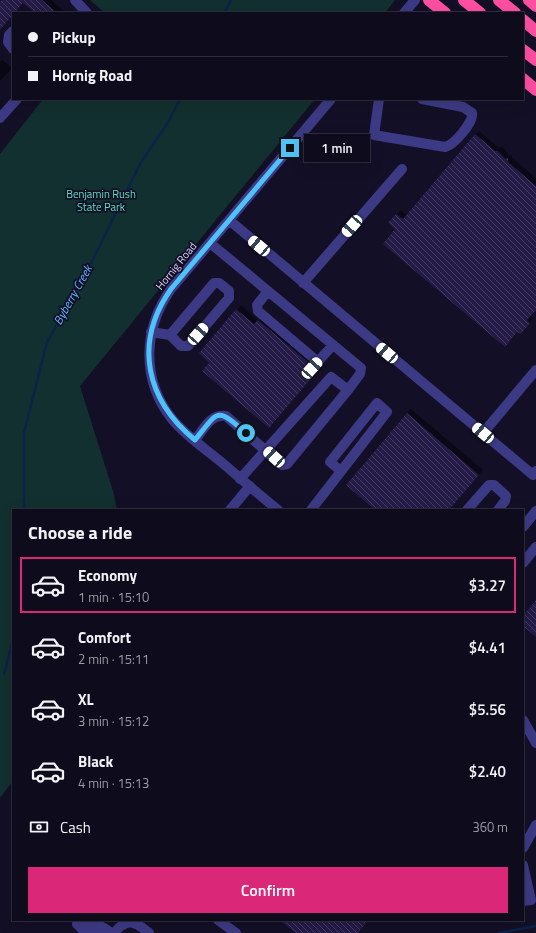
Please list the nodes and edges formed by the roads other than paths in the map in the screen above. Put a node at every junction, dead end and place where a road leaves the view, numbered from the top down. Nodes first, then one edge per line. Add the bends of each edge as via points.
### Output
1 (75, 0) edge
2 (415, 0) edge
3 (429, 0) edge
4 (464, 0) edge
5 (499, 0) edge
6 (529, 0) edge
7 (536, 6) edge
8 (86, 12) edge
9 (405, 12) edge
10 (444, 12) edge
11 (479, 12) edge
12 (514, 12) edge
13 (524, 21) edge
14 (536, 31) edge
15 (12, 32) edge
16 (12, 48) edge
17 (524, 51) edge
18 (536, 60) edge
19 (524, 80) edge
20 (536, 90) edge
21 (16, 100) edge
22 (330, 100) edge
23 (379, 100) edge
24 (427, 100) edge
25 (0, 118) edge
26 (402, 169) dead end
27 (229, 220) junction
28 (210, 243) junction
29 (303, 283) junction
30 (268, 291) junction
31 (151, 332) junction
32 (170, 335) junction
33 (333, 345) junction
34 (536, 370) edge
35 (348, 390) junction
36 (483, 433) junction
37 (195, 440) junction
38 (266, 450) junction
39 (341, 471) junction
40 (536, 472) edge
41 (240, 479) junction
42 (250, 486) junction
43 (231, 509) edge
44 (277, 509) edge
45 (312, 509) edge
46 (468, 509) edge
47 (499, 509) edge
48 (536, 511) edge
49 (524, 525) edge
50 (536, 547) edge
51 (524, 562) edge
52 (524, 722) edge
53 (535, 738) edge
54 (536, 825) edge
55 (524, 846) edge
56 (524, 869) edge
57 (536, 875) edge
58 (526, 877) junction
59 (530, 900) edge
60 (219, 921) edge
61 (77, 924) edge
62 (99, 933) edge
63 (111, 933) edge
64 (114, 933) edge
65 (149, 933) edge
66 (236, 933) edge

1 - 8 street
2 - 9 street
3 - 10 highway
4 - 11 highway
5 - 12 highway
6 - 7 highway
13 - 14 highway
15 - 16 street via 8,42
17 - 18 highway
19 - 20 highway
21 - 25 street
22 - 27 street, Hornig Road
23 - 24 street via 374,134 445,148 451,146 470,124 472,112 463,107
26 - 29 street
27 - 28 street, Hornig Road
27 - 29 street
28 - 30 street
28 - 31 street, Hornig Road via 166,296 156,314
29 - 36 street
30 - 33 street
30 - 33 street via 257,306 258,311 315,365
31 - 32 street
31 - 37 street, Hornig Road via 149,359 156,391 173,419
32 - 32 street via 214,283 219,283 228,291 229,298 188,346 181,346
33 - 35 street via 361,368 360,374
34 - 36 street
35 - 38 street via 331,377
35 - 38 street via 287,464 282,464
36 - 40 street via 533,475
37 - 38 street via 214,416 220,415 226,416
37 - 41 street, Hornig Road
38 - 41 street
39 - 39 street via 387,412 377,403 330,462
39 - 45 street
41 - 42 street, Hornig Road
42 - 43 street
42 - 44 street, Hornig Road
46 - 47 street via 489,485 494,485 506,496 506,501
48 - 49 street
50 - 51 street
52 - 53 street
54 - 55 street
56 - 58 street
57 - 58 street
58 - 59 street
60 - 66 street
61 - 62 street via 82,929
61 - 63 street via 84,921 105,928
64 - 65 street via 128,922

